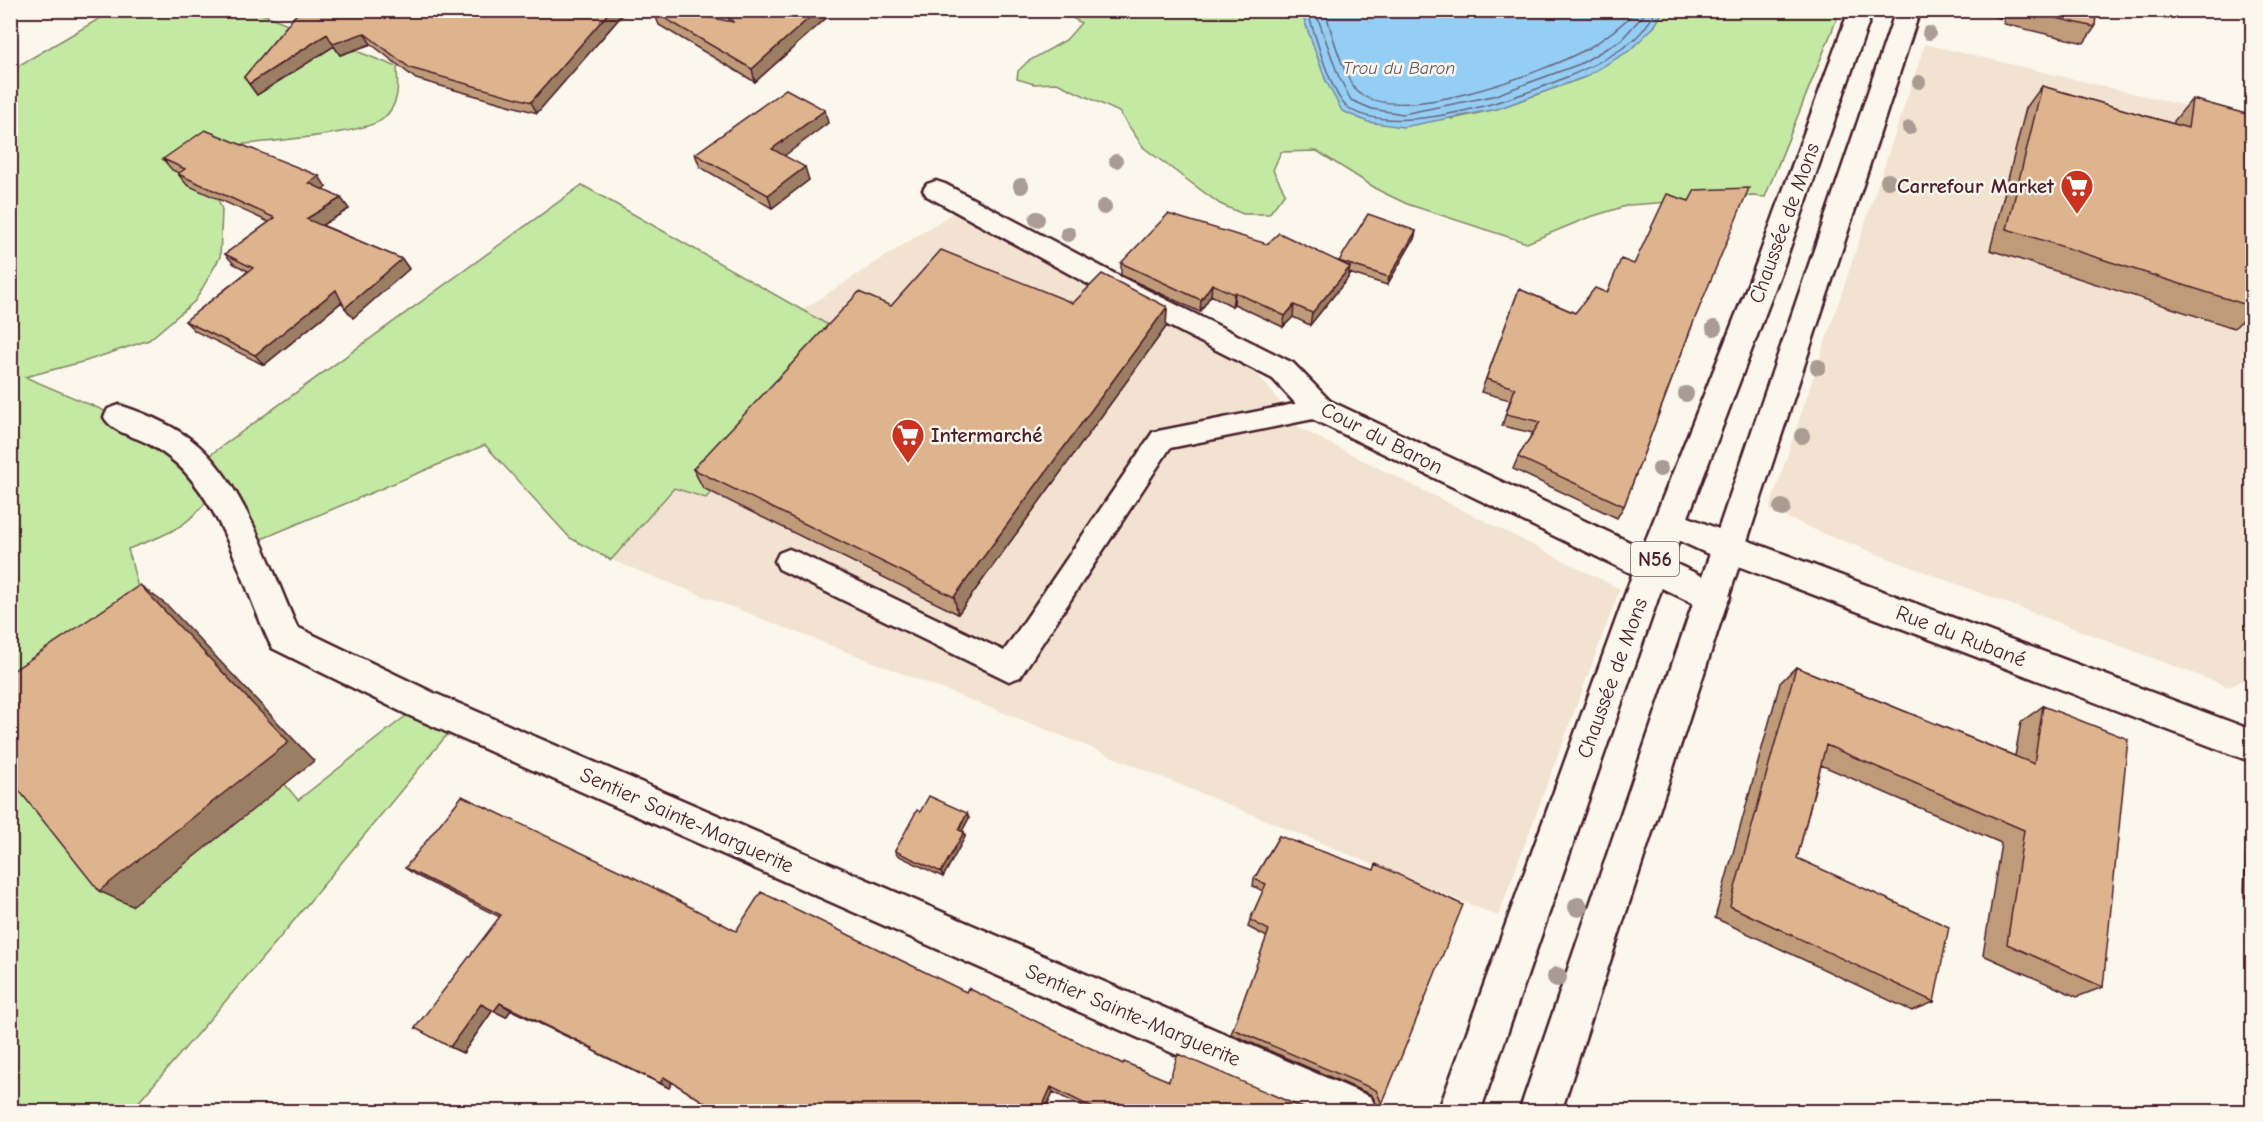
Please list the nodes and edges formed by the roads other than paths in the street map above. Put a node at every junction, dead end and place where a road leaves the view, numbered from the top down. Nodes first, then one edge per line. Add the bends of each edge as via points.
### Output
1 (1861, 10) edge
2 (1908, 10) edge
3 (936, 190) dead end
4 (1319, 409) junction
5 (119, 417) dead end
6 (1671, 523) junction
7 (1729, 548) junction
8 (789, 561) dead end
9 (1652, 567) junction
10 (1713, 597) junction
11 (2253, 746) edge
12 (1356, 1112) edge
13 (1459, 1112) edge
14 (1540, 1112) edge

1 - 6 main road, Chaussée de Mons / N56 via 1771,262
2 - 7 main road
3 - 4 main road, Cour du Baron via 1283,371
4 - 8 lane via 1162,439 1009,668
4 - 9 main road, Cour du Baron
5 - 12 main road, Sentier Sainte-Marguerite via 183,450 217,489 284,637 421,704
6 - 7 main road, Rue du Rubané
6 - 9 main road, Chaussée de Mons / N56
7 - 10 main road
7 - 11 main road, Rue du Rubané
9 - 10 main road, Cour du Baron
9 - 13 main road, Chaussée de Mons / N56
10 - 14 main road

